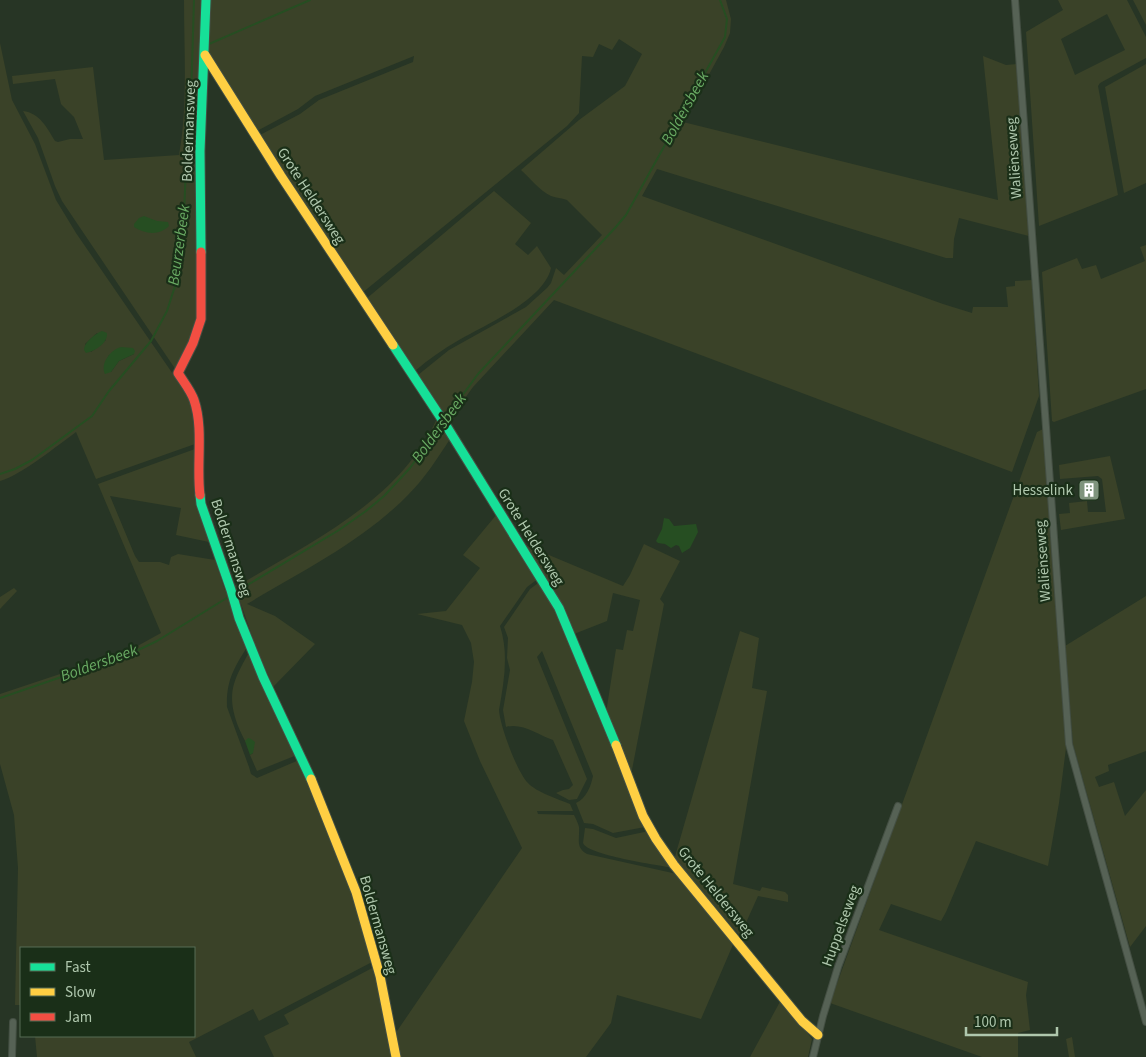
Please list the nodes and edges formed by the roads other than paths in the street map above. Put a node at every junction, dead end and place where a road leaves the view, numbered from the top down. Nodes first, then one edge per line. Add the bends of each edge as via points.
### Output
1 (206, 0) edge
2 (1016, 0) edge
3 (205, 55) junction
4 (898, 806) dead end
5 (1146, 991) edge
6 (1138, 993) junction
7 (13, 1022) dead end
8 (1146, 1022) edge
9 (818, 1036) junction
10 (12, 1057) edge
11 (396, 1057) edge
12 (813, 1057) edge

1 - 3 street, Boldermansweg
2 - 6 street, Waliënseweg via 1068,744
3 - 9 street, Grote Heldersweg via 446,426 558,608 643,816 656,839 802,1021
3 - 11 street, Boldermansweg via 200,151 202,310 195,340 178,373 194,398 198,415 201,504 239,618 317,793 356,892 380,976
4 - 9 street, Huppelseweg via 838,967
5 - 6 street
6 - 8 street, Waliënseweg
7 - 10 street
9 - 12 street, Huppelseweg

